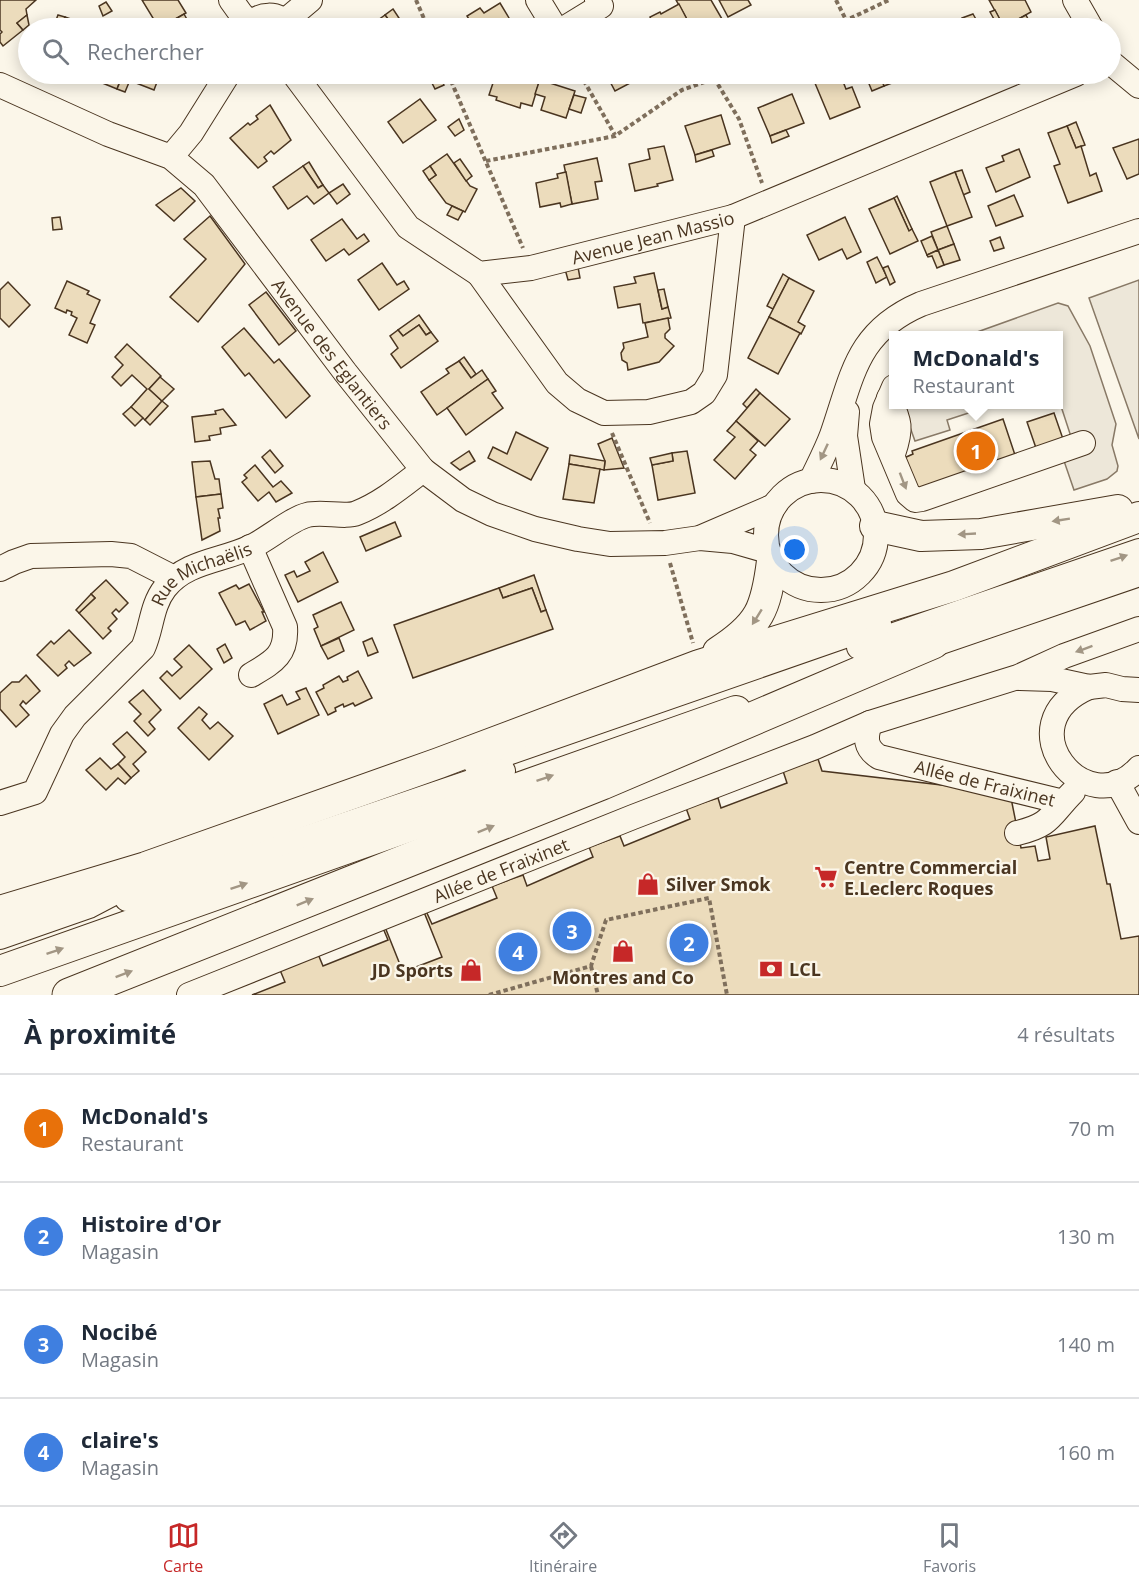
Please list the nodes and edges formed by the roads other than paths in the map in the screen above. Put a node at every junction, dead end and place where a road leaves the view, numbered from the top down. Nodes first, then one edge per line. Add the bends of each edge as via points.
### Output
1 (231, 0) edge
2 (310, 0) edge
3 (538, 0) edge
4 (597, 0) edge
5 (1075, 0) edge
6 (244, 18) edge
7 (259, 18) edge
8 (279, 18) edge
9 (293, 18) edge
10 (549, 18) edge
11 (581, 18) edge
12 (1085, 18) edge
13 (1121, 71) edge
14 (222, 84) edge
15 (302, 84) edge
16 (1052, 84) edge
17 (0, 85) edge
18 (1139, 86) edge
19 (171, 157) junction
20 (733, 216) junction
21 (1139, 231) edge
22 (479, 274) junction
23 (849, 382) junction
24 (889, 397) edge
25 (1083, 443) dead end
26 (423, 470) junction
27 (811, 481) junction
28 (853, 489) junction
29 (774, 506) junction
30 (1139, 507) edge
31 (1139, 517) edge
32 (875, 526) junction
33 (1139, 533) edge
34 (700, 538) junction
35 (250, 548) junction
36 (1139, 551) edge
37 (770, 556) junction
38 (0, 569) edge
39 (1139, 571) edge
40 (174, 578) junction
41 (1139, 629) edge
42 (933, 642) junction
43 (699, 665) junction
44 (251, 675) dead end
45 (1018, 677) junction
46 (1089, 687) junction
47 (1133, 694) edge
48 (870, 723) junction
49 (815, 747) junction
50 (879, 757) junction
51 (1139, 768) edge
52 (1083, 781) junction
53 (1117, 782) junction
54 (1063, 802) junction
55 (0, 803) edge
56 (1139, 822) edge
57 (1017, 833) dead end
58 (89, 906) junction
59 (0, 911) edge
60 (0, 937) edge
61 (0, 971) edge
62 (69, 995) edge
63 (189, 995) edge

1 - 6 street
2 - 9 street
3 - 10 street
4 - 11 street via 601,6
5 - 12 street
7 - 8 street
13 - 18 street
14 - 19 street
15 - 22 street via 408,226
16 - 20 street, Avenue Jean Massio
17 - 19 street, Avenue des Eglantiers via 108,134
19 - 26 street, Avenue des Eglantiers via 204,185
20 - 22 street, Avenue Jean Massio via 531,268
20 - 22 street via 715,375 704,393 691,402 650,412 604,413 577,400 557,383
21 - 23 street via 906,310 869,341
23 -> 27 street
23 - 28 street via 845,436
24 -> 25 street via 882,424 884,438 908,494 915,500
26 - 34 street, Avenue des Eglantiers via 463,500 535,529 610,544
26 - 35 street, Rue Michaëlis via 385,500 354,514 306,515
27 - 28 street via 829,481
27 - 29 street via 783,494
28 - 32 street via 869,508
29 - 34 street, Avenue des Eglantiers
29 - 37 street via 766,531
30 -> 32 main road via 981,534 921,536
31 - 43 main road via 954,585
32 - 37 street via 873,555 866,568 840,587 809,590 794,584
33 - 58 street via 129,885
34 - 37 street, Avenue des Eglantiers via 733,541
35 - 40 street, Rue Michaëlis via 188,569
35 - 44 street via 285,627 282,650 276,660
58 -> 36 street via 136,898
37 -> 43 main road via 768,588 758,617 739,638
38 - 40 street via 31,556 111,554 131,556
39 - 42 main road
40 - 55 street, Rue Michaëlis via 159,598 143,648 75,716 62,734 35,792
41 -> 45 street
61 -> 42 main road
62 -> 42 highway via 602,783
43 - 59 main road via 157,863
45 - 46 street
45 - 48 street, Allée de Fraixinet
46 - 47 street via 1106,685
46 - 52 street via 1063,703 1052,732 1059,762
48 - 49 street, Allée de Fraixinet
48 - 50 street via 866,743
49 - 50 street, Allée de Fraixinet
49 - 63 street, Allée de Fraixinet
50 - 54 street, Allée de Fraixinet
51 - 53 street
52 - 53 street
52 - 54 street, Allée de Fraixinet
53 - 56 street
54 - 57 street via 1036,829
58 - 60 street

